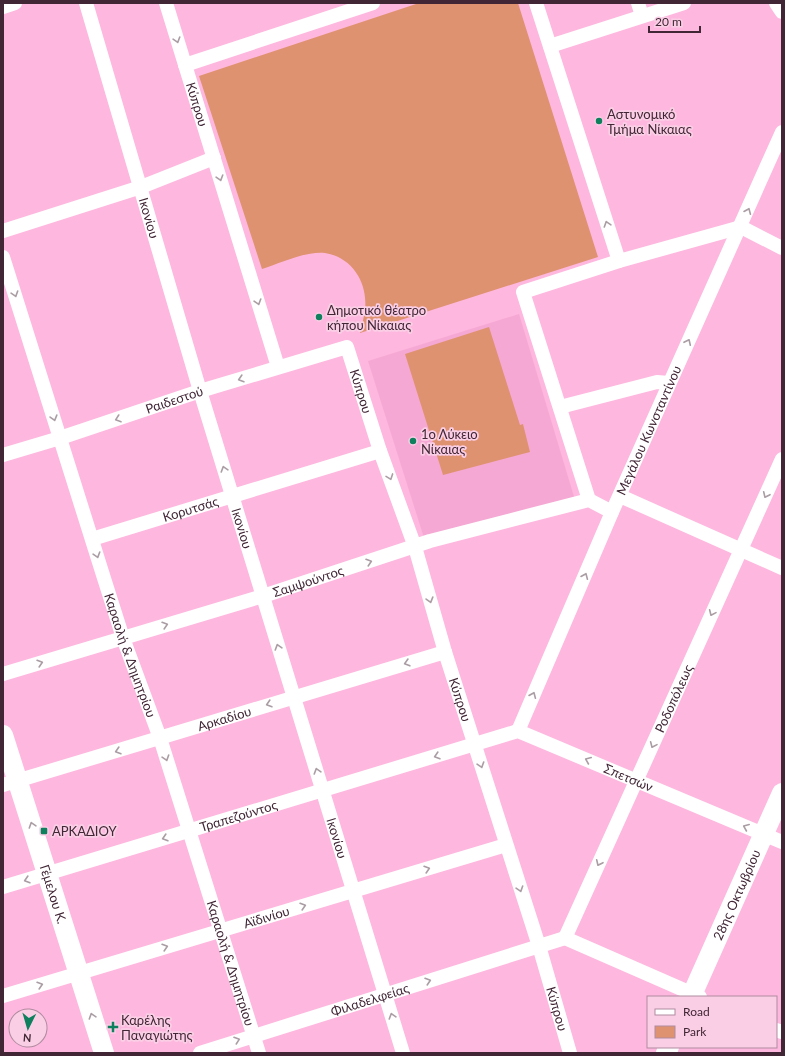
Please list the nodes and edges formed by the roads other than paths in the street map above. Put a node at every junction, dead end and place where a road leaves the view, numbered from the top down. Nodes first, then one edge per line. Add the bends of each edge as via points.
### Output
1 (15, 3) edge
2 (86, 3) edge
3 (166, 3) edge
4 (373, 3) edge
5 (536, 3) edge
6 (684, 3) edge
7 (776, 3) edge
8 (352, 6) edge
9 (3, 7) edge
10 (640, 10) edge
11 (782, 12) edge
12 (550, 46) junction
13 (185, 65) junction
14 (782, 132) edge
15 (214, 158) junction
16 (141, 187) junction
17 (741, 227) junction
18 (3, 231) edge
19 (782, 248) edge
20 (3, 257) edge
21 (619, 261) junction
22 (347, 347) joint
23 (278, 367) junction
24 (670, 383) junction
25 (200, 391) junction
26 (560, 407) junction
27 (60, 438) junction
28 (380, 451) junction
29 (3, 454) edge
30 (782, 459) edge
31 (232, 496) junction
32 (620, 496) junction
33 (589, 500) junction
34 (612, 512) junction
35 (92, 539) junction
36 (415, 547) junction
37 (741, 550) junction
38 (782, 568) edge
39 (263, 596) junction
40 (123, 638) junction
41 (445, 652) junction
42 (3, 674) edge
43 (294, 697) junction
44 (518, 731) junction
45 (3, 735) edge
46 (160, 738) junction
47 (474, 744) junction
48 (637, 781) junction
49 (10, 783) edge
50 (323, 790) junction
51 (782, 793) edge
52 (189, 831) junction
53 (764, 834) junction
54 (782, 842) edge
55 (506, 845) junction
56 (47, 874) junction
57 (3, 887) edge
58 (354, 891) junction
59 (221, 931) junction
60 (565, 938) junction
61 (539, 946) junction
62 (79, 973) junction
63 (386, 995) junction
64 (3, 996) edge
65 (695, 996) edge
66 (253, 1035) junction
67 (104, 1053) edge
68 (200, 1053) edge
69 (259, 1053) edge
70 (404, 1053) edge
71 (570, 1053) edge

1 - 9 street
2 - 16 street, Ικονίου
3 -> 13 street, Κύπρου
4 - 8 street
5 - 12 street
6 - 10 street
7 - 11 street
8 - 13 street
10 - 12 street
21 -> 12 street
13 - 15 street, Κύπρου
17 -> 14 street, Μεγάλου Κωνσταντίνου
15 - 16 street
15 -> 23 street, Κύπρου
16 - 18 street
16 - 25 street, Ικονίου
17 - 19 street
17 - 21 street
24 -> 17 street, Μεγάλου Κωνσταντίνου
20 -> 27 street, Καραολή & Δημητρίου
21 - 26 street via 523,292
22 - 23 street, Ραιδεστού
22 - 28 street, Κύπρου
23 -> 25 street, Ραιδεστού
24 - 26 street via 657,382
24 - 32 street, Μεγάλου Κωνσταντίνου
25 -> 27 street, Ραιδεστού
31 -> 25 street, Ικονίου
26 - 33 street
27 - 29 street, Ραιδεστού
27 - 35 street, Καραολή & Δημητρίου
28 - 31 street, Κορυτσάς
28 -> 36 street, Κύπρου
30 -> 37 street, Ροδοπόλεως
31 - 35 street, Κορυτσάς
31 - 39 street, Ικονίου
32 - 34 street, Μεγάλου Κωνσταντίνου
32 - 37 street
33 - 34 street
33 - 36 street, Σαμψούντος
44 -> 34 street, Μεγάλου Κωνσταντίνου
35 -> 40 street, Καραολή & Δημητρίου
39 -> 36 street, Σαμψούντος
36 -> 41 street, Κύπρου
37 - 38 street
37 -> 48 street, Ροδοπόλεως
40 -> 39 street, Σαμψούντος
43 -> 39 street, Ικονίου
42 -> 40 street, Σαμψούντος
40 - 46 street, Καραολή & Δημητρίου
41 -> 43 street, Αρκαδίου
41 - 47 street, Κύπρου
43 -> 46 street, Αρκαδίου
50 -> 43 street, Ικονίου
44 - 47 street
48 -> 44 street, Σπετσών
45 - 49 main road, Γέμελου Κ.
46 -> 49 street, Αρκαδίου
46 -> 52 street, Καραολή & Δημητρίου
47 -> 50 street, Τραπεζούντος
47 -> 55 street, Κύπρου
53 -> 48 street, Σπετσών
48 -> 60 street, Ροδοπόλεως
56 -> 49 main road, Γέμελου Κ.
50 - 52 street, Τραπεζούντος
50 - 58 street, Ικονίου
51 - 53 main road, 28ης Οκτωβρίου
52 -> 56 street, Τραπεζούντος
52 - 59 street, Καραολή & Δημητρίου
53 - 54 street, Σπετσών
53 - 65 main road, 28ης Οκτωβρίου
58 -> 55 street, Αϊδινίου
55 -> 61 street, Κύπρου
56 -> 57 street, Τραπεζούντος
56 - 62 main road, Γέμελου Κ.
59 -> 58 street, Αϊδινίου
58 - 63 street, Ικονίου
62 -> 59 street, Αϊδινίου
59 - 66 street, Καραολή & Δημητρίου
60 - 61 street, Φιλαδελφείας
60 - 65 street
63 -> 61 street, Φιλαδελφείας
61 - 71 street, Κύπρου
64 -> 62 street, Αϊδινίου
67 -> 62 main road, Γέμελου Κ.
63 - 66 street, Φιλαδελφείας
70 -> 63 street, Ικονίου
68 -> 66 street, Φιλαδελφείας
66 - 69 street, Καραολή & Δημητρίου

